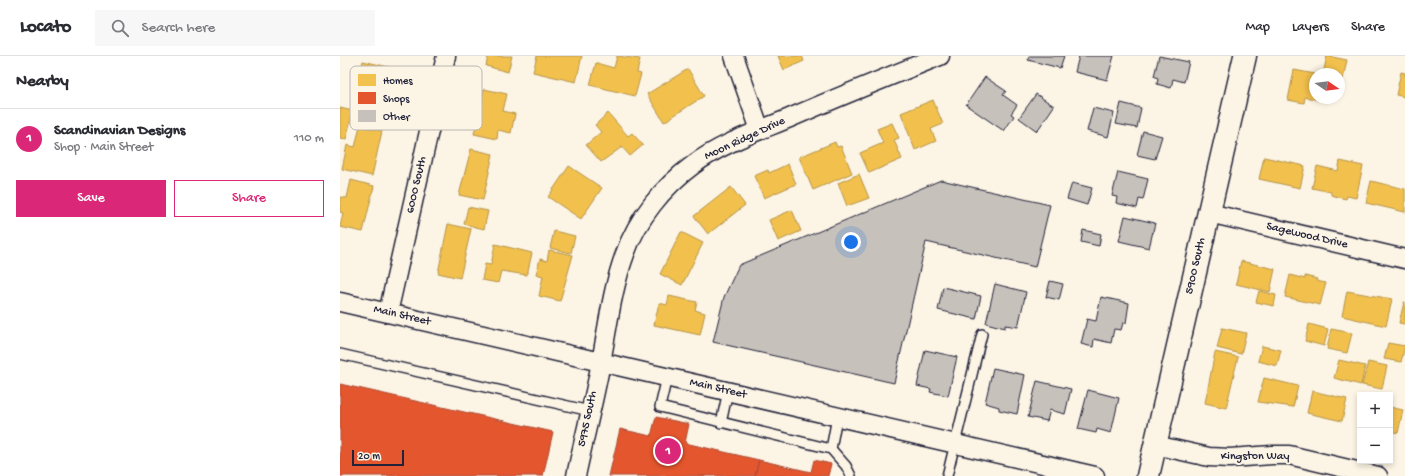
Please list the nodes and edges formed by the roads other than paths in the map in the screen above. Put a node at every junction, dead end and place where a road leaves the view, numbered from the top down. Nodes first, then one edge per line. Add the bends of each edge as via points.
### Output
1 (446, 56) edge
2 (734, 56) edge
3 (940, 56) edge
4 (1245, 56) edge
5 (444, 66) edge
6 (429, 130) edge
7 (760, 130) junction
8 (1208, 213) junction
9 (1405, 259) edge
10 (340, 302) edge
11 (388, 313) junction
12 (982, 334) dead end
13 (340, 354) edge
14 (601, 362) junction
15 (667, 377) junction
16 (728, 392) junction
17 (590, 411) junction
18 (837, 417) junction
19 (721, 422) junction
20 (955, 444) junction
21 (1155, 445) junction
22 (831, 449) junction
23 (576, 476) edge
24 (851, 476) edge
25 (947, 476) edge
26 (1095, 476) edge
27 (1148, 476) edge
28 (1378, 476) edge

1 - 5 street, 6000 South
2 - 7 street
3 - 7 street, Moon Ridge Drive
4 - 8 street, 5900 South
6 - 11 street, 6000 South
7 - 14 street, Moon Ridge Drive via 693,164 657,198 625,254 606,328
8 - 9 street, Sagewood Drive
8 - 21 street, 5900 South
10 - 11 street, Main Street
11 - 14 street, Main Street
12 - 20 lane
13 - 17 lane
14 - 15 street, Main Street
14 - 17 street, 5975 South
15 - 16 street, Main Street
15 - 19 lane via 660,407
16 - 18 street, Main Street
16 - 19 lane
17 - 23 street, 5975 South
18 - 20 street, Main Street
18 - 22 lane
19 - 22 lane
20 - 25 lane
20 - 26 street, Main Street
21 - 27 street, 5900 South
21 - 28 street, Kingston Way via 1209,457 1289,455
22 - 24 lane

